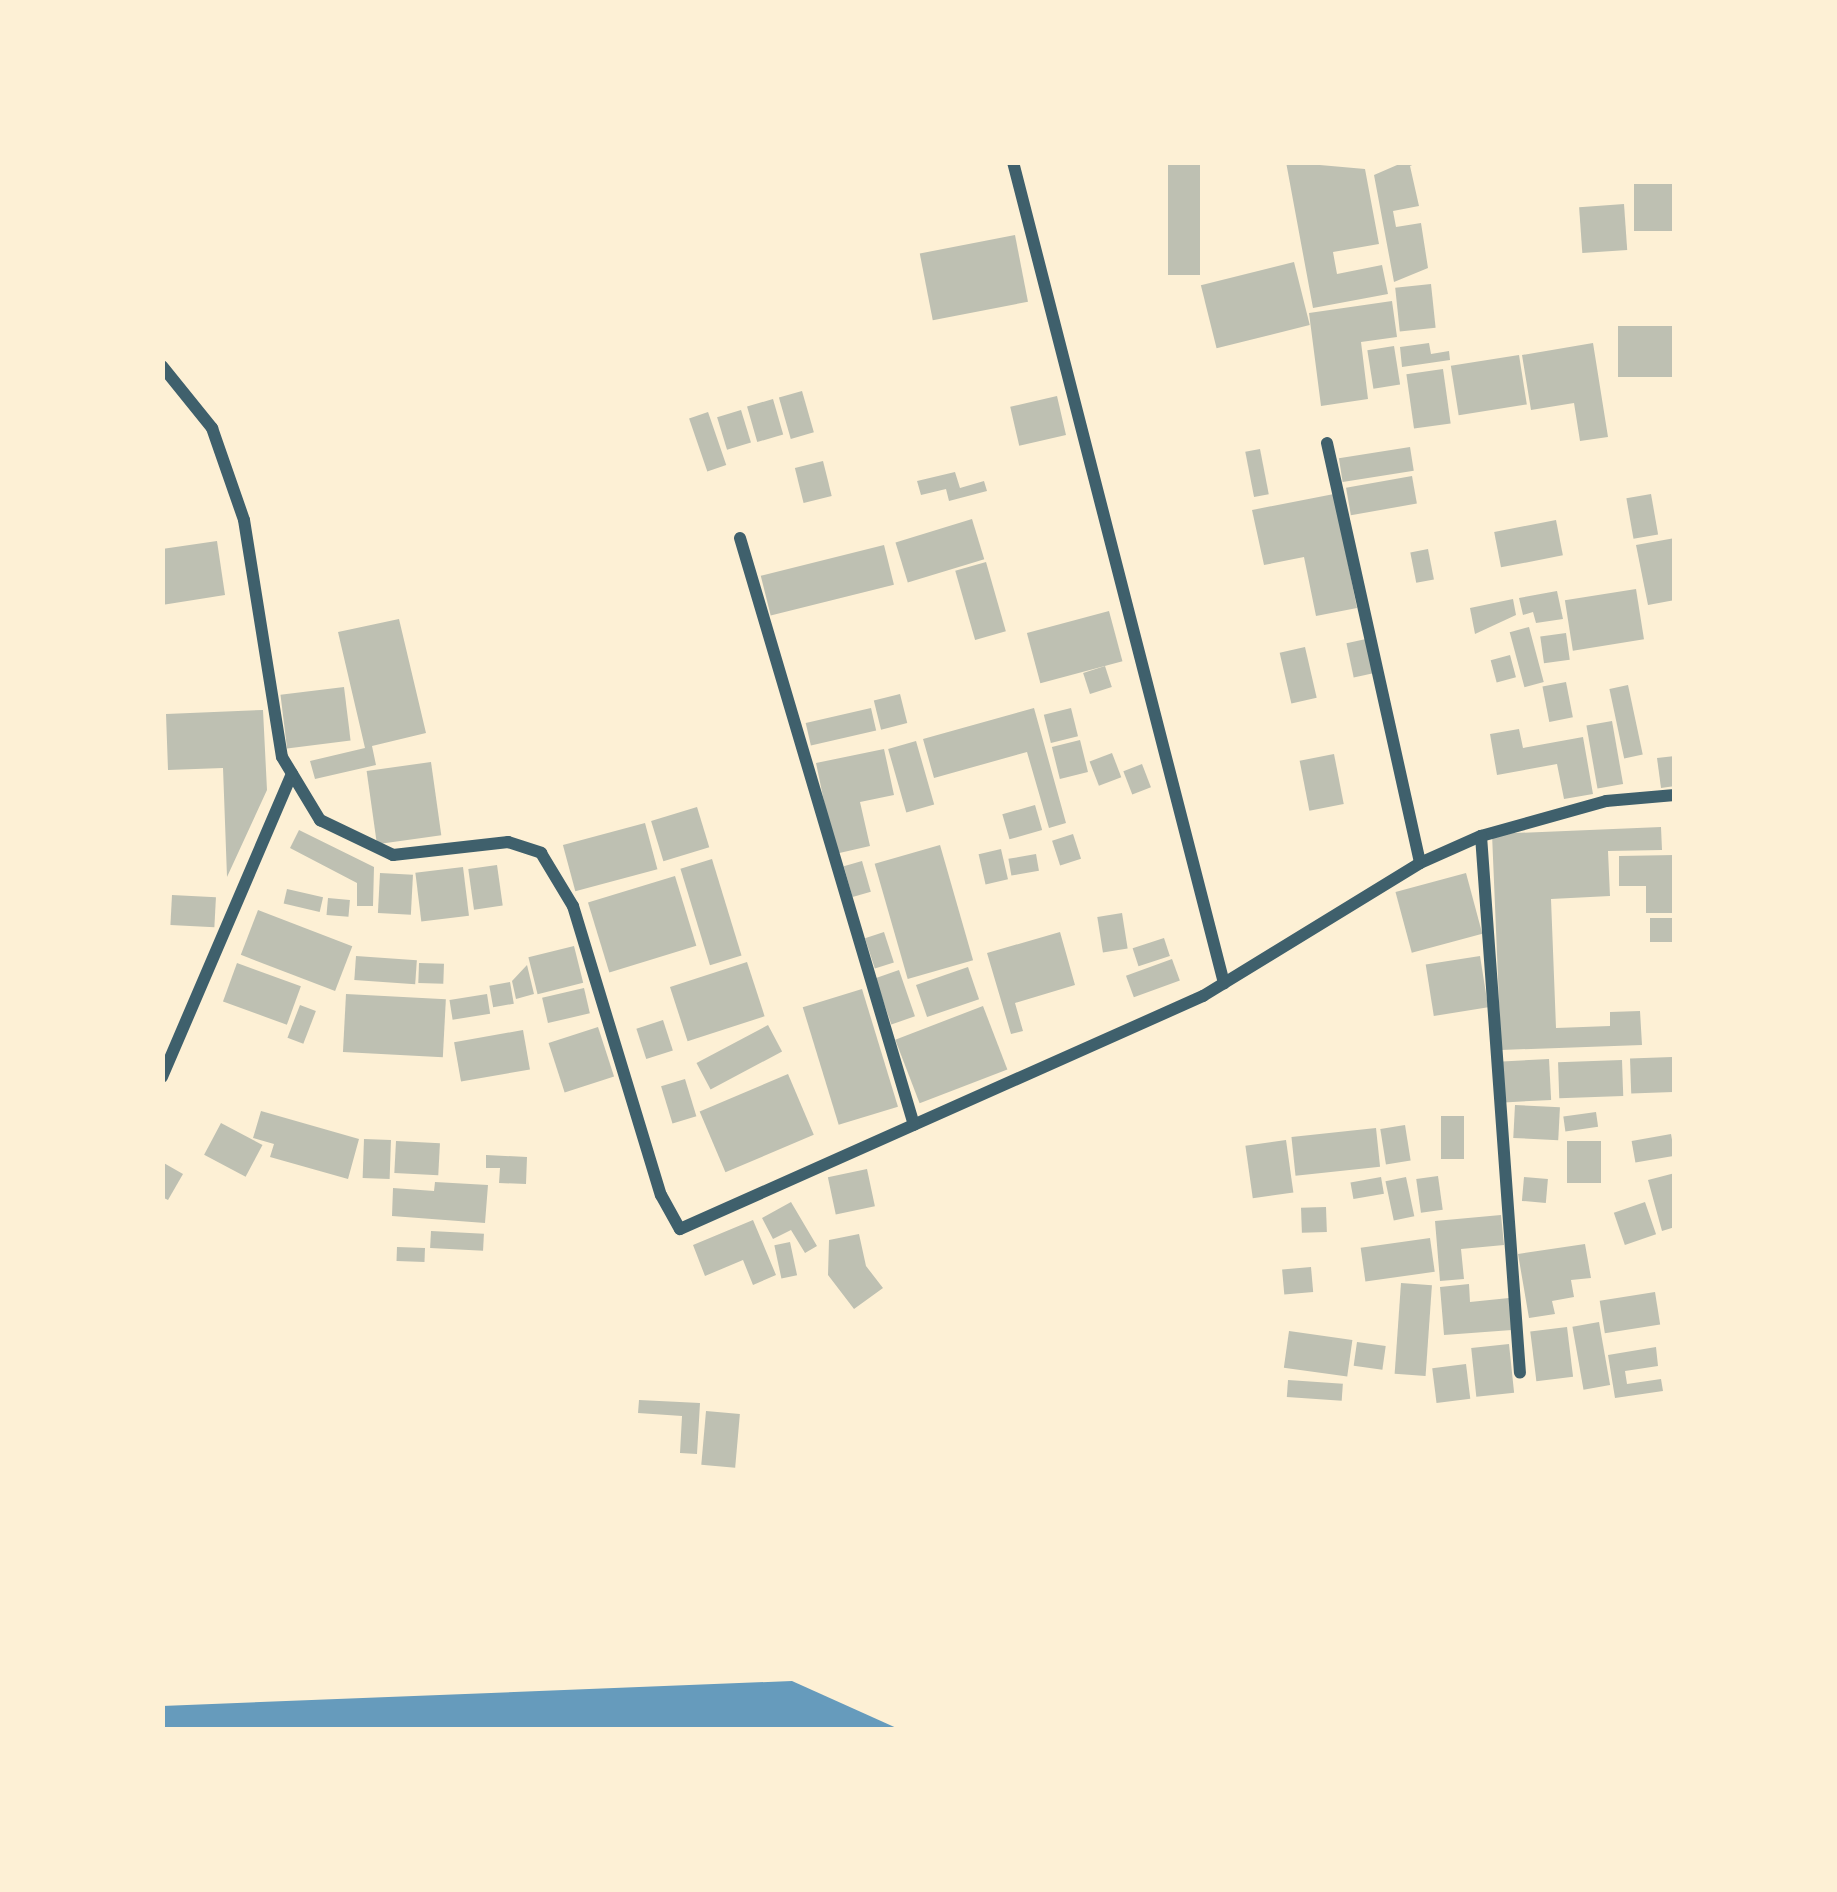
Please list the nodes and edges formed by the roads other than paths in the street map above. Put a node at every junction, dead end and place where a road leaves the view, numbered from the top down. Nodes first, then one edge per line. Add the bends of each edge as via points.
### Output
1 (1013, 162) edge
2 (162, 366) edge
3 (1327, 443) dead end
4 (740, 538) dead end
5 (292, 774) junction
6 (1675, 795) edge
7 (1481, 836) junction
8 (1420, 863) junction
9 (1224, 983) junction
10 (162, 1077) edge
11 (914, 1125) junction
12 (1520, 1373) dead end

1 - 9 street
2 - 5 street via 212,428 244,520 282,757
3 - 8 street
4 - 11 street
5 - 10 street
5 - 11 street via 320,820 393,855 508,842 541,853 573,907 661,1195 680,1229
6 - 7 street via 1606,802
7 - 8 street
7 - 12 street
8 - 9 street
9 - 11 street

